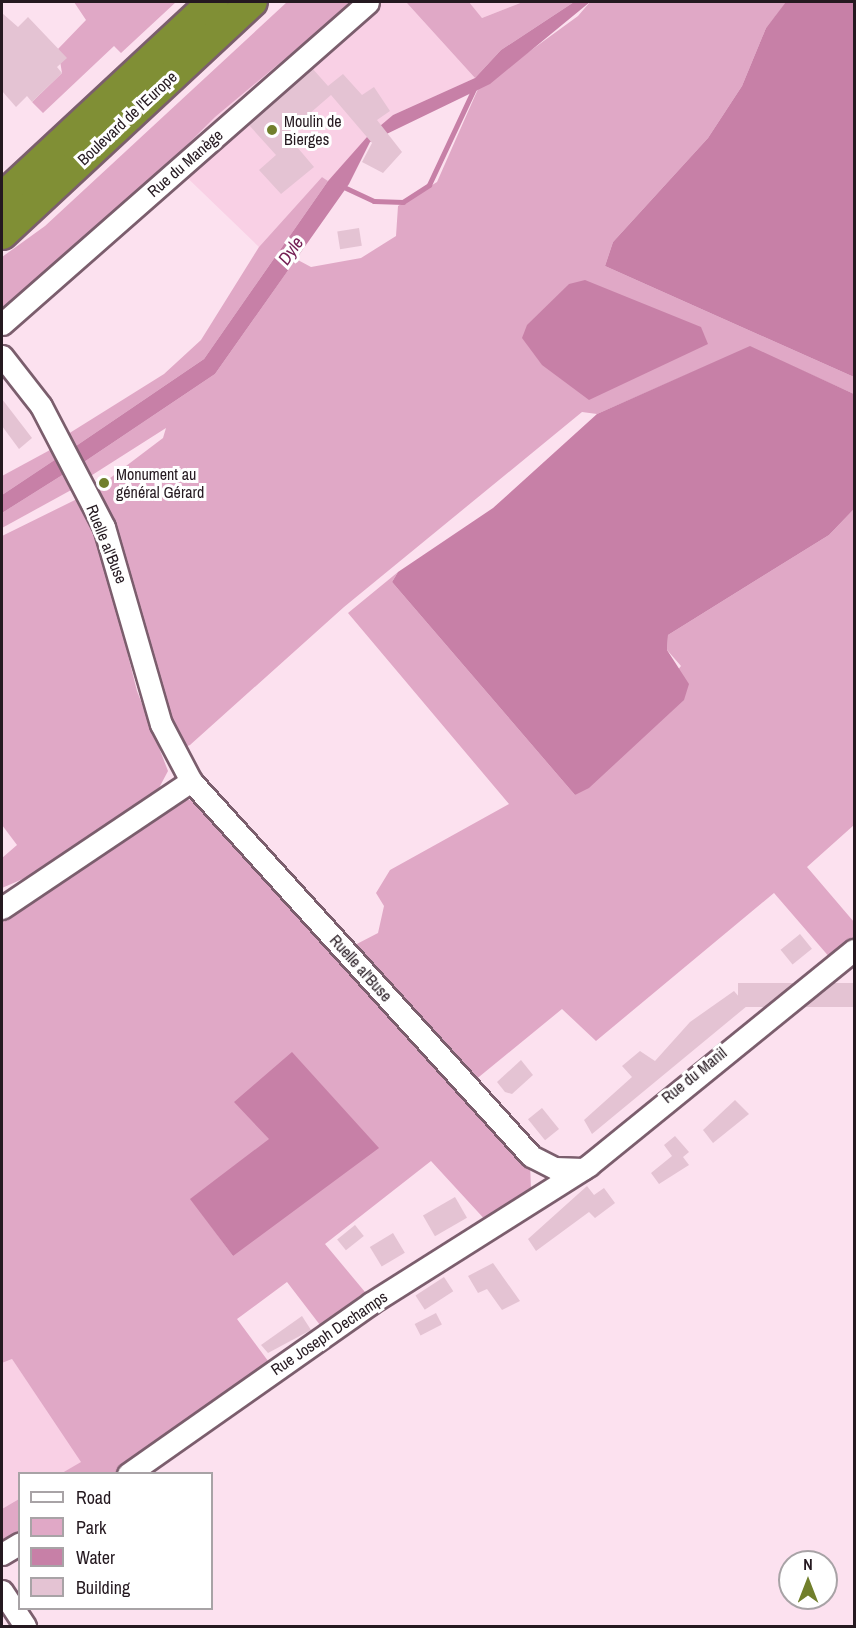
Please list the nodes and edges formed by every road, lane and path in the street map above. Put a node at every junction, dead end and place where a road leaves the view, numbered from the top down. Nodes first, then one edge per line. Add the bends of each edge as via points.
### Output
1 (213, 2) edge
2 (252, 2) edge
3 (368, 2) edge
4 (2, 198) edge
5 (2, 234) edge
6 (2, 324) edge
7 (2, 356) edge
8 (191, 781) junction
9 (2, 908) edge
10 (855, 950) edge
11 (531, 1156) junction
12 (583, 1168) junction
13 (535, 1201) junction
14 (129, 1472) edge
15 (18, 1544) edge
16 (2, 1554) edge
17 (2, 1591) edge
18 (25, 1626) edge

1 - 4 highway, Boulevard de l'Europe
2 - 5 highway, Boulevard de l'Europe
3 - 6 street, Rue du Manège
7 - 8 street, Ruelle al'Buse via 41,406 113,549 160,724
8 - 9 street
8 - 11 street, Ruelle al'Buse
10 - 12 street, Rue du Manil
11 - 12 street, Ruelle al'Buse via 555,1168
11 - 13 street via 538,1177
12 - 13 street, Rue du Manil
13 - 14 street, Rue Joseph Dechamps via 371,1303
15 - 16 street
17 - 18 street

